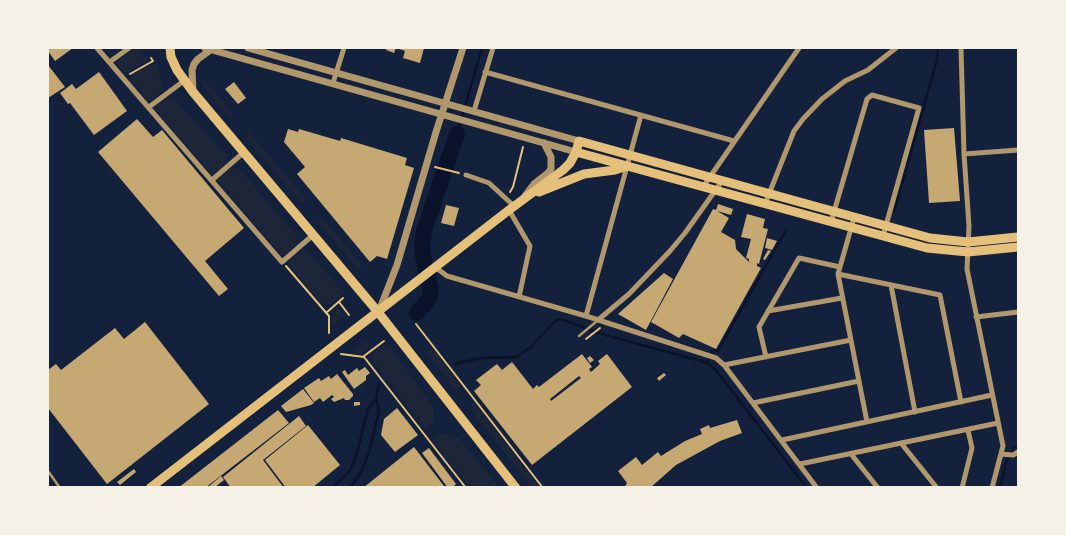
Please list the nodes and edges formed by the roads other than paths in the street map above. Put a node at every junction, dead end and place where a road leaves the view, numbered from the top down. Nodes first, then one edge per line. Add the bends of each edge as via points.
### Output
1 (97, 48) edge
2 (129, 48) edge
3 (170, 48) edge
4 (208, 48) edge
5 (248, 48) edge
6 (344, 48) edge
7 (463, 48) edge
8 (492, 48) edge
9 (799, 48) edge
10 (896, 48) edge
11 (961, 48) edge
12 (111, 61) junction
13 (336, 71) junction
14 (485, 72) junction
15 (185, 80) junction
16 (333, 83) junction
17 (193, 92) junction
18 (446, 103) junction
19 (149, 107) junction
20 (472, 111) junction
21 (442, 114) junction
22 (641, 115) junction
23 (579, 141) junction
24 (734, 141) junction
25 (544, 143) junction
26 (1018, 150) edge
27 (576, 152) junction
28 (243, 153) junction
29 (964, 154) junction
30 (630, 155) junction
31 (627, 166) junction
32 (466, 175) dead end
33 (710, 177) junction
34 (212, 180) junction
35 (722, 181) junction
36 (704, 187) junction
37 (716, 190) junction
38 (768, 194) junction
39 (523, 198) junction
40 (765, 204) junction
41 (511, 208) junction
42 (834, 212) junction
43 (854, 218) junction
44 (831, 222) junction
45 (885, 226) junction
46 (852, 227) junction
47 (313, 235) junction
48 (882, 236) junction
49 (1018, 237) edge
50 (968, 242) junction
51 (1018, 247) edge
52 (968, 252) junction
53 (435, 267) junction
54 (840, 267) junction
55 (838, 274) junction
56 (892, 285) junction
57 (519, 297) junction
58 (842, 298) junction
59 (768, 311) junction
60 (378, 312) junction
61 (1018, 312) edge
62 (586, 316) junction
63 (976, 317) junction
64 (598, 320) junction
65 (579, 336) dead end
66 (851, 340) junction
67 (766, 356) junction
68 (724, 365) junction
69 (859, 381) junction
70 (992, 395) junction
71 (961, 402) junction
72 (753, 403) junction
73 (915, 412) junction
74 (867, 422) junction
75 (998, 423) junction
76 (968, 430) junction
77 (782, 440) junction
78 (901, 443) junction
79 (1016, 453) edge
80 (851, 454) junction
81 (1002, 454) junction
82 (800, 464) junction
83 (48, 471) edge
84 (60, 488) edge
85 (150, 488) edge
86 (516, 488) edge
87 (818, 488) edge
88 (878, 488) edge
89 (937, 488) edge
90 (962, 488) edge
91 (992, 488) edge

1 - 12 street
2 - 12 street
3 - 15 main road via 177,70
4 - 16 street
4 - 17 street via 194,64
5 - 13 street
6 - 13 street
7 - 18 street
8 - 14 street
9 - 24 street
10 - 38 street via 868,70 845,81 803,119 794,131
11 - 29 street
12 - 19 street
13 - 16 street
13 - 18 street
14 - 20 street
14 - 22 street
15 - 17 main road
15 - 19 street
16 - 21 street
17 - 28 main road
18 - 20 street
18 - 21 street
19 - 34 street
20 - 23 street
21 - 25 street
21 - 60 street via 397,265
22 - 24 street
22 - 30 street
23 - 27 main road
23 - 30 main road
24 - 33 street
25 - 27 street
25 - 39 street via 552,157 551,169
26 - 29 street
27 - 31 main road
27 - 39 main road via 563,170
28 - 34 street
28 - 47 main road
29 - 50 street
30 - 31 street
30 - 33 main road
31 - 36 main road
31 - 39 main road via 584,174
31 - 62 street
32 - 41 street via 489,183 506,198
33 - 35 main road
33 - 36 street
34 - 47 street via 282,262
35 - 37 street
35 - 38 main road
36 - 37 main road
37 - 40 main road
37 - 64 street via 670,251
38 - 40 street
38 - 42 main road
39 - 41 main road
40 - 44 main road
41 - 53 main road
41 - 57 street via 530,246
42 - 43 main road
42 - 44 street
42 - 45 street via 867,99 872,94 919,108
43 - 45 main road
43 - 46 street
44 - 46 main road
45 - 48 street
45 - 50 main road via 930,238
46 - 48 main road
46 - 54 street
47 - 60 main road
48 - 52 main road via 928,248
49 - 50 main road
50 - 52 street
51 - 52 main road
52 - 63 street via 967,269
53 - 57 street via 447,276
53 - 60 main road
54 - 55 street
54 - 59 street via 799,258
55 - 56 street
55 - 58 street
56 - 71 street via 940,295
56 - 73 street
57 - 62 street
58 - 59 street
58 - 66 street
59 - 67 street via 759,326
60 - 85 main road
60 - 86 main road
61 - 63 street
62 - 64 street
63 - 70 street
64 - 65 lane
64 - 68 street via 716,358
66 - 67 street
66 - 69 street
67 - 68 street
68 - 72 street
69 - 72 street
69 - 74 street
70 - 71 street
70 - 75 street
71 - 73 street
72 - 77 street
73 - 74 street
74 - 77 street
75 - 76 street
75 - 81 street
76 - 78 street
76 - 90 street via 972,448
77 - 82 street
78 - 80 street
78 - 89 street
79 - 81 street
80 - 82 street
80 - 88 street
81 - 91 street
82 - 87 street
83 - 84 lane

